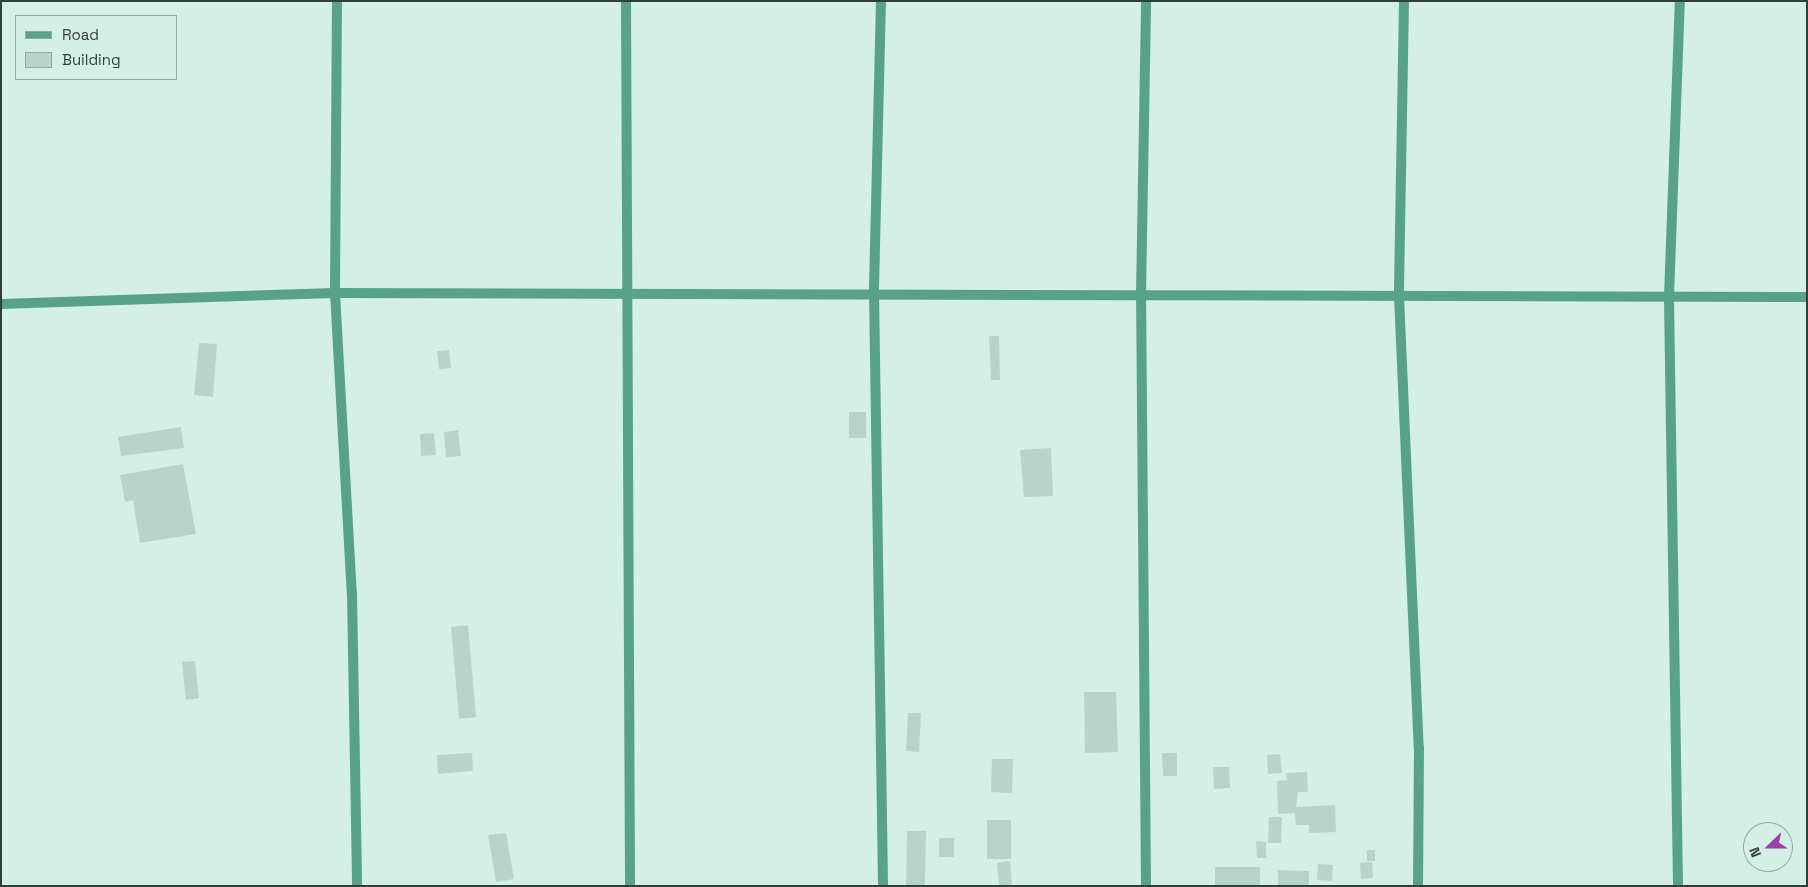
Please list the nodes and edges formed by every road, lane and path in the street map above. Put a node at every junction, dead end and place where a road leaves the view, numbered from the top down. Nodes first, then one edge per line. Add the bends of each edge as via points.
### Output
1 (337, 1) edge
2 (626, 1) edge
3 (881, 1) edge
4 (1146, 1) edge
5 (1404, 1) edge
6 (1680, 1) edge
7 (874, 291) junction
8 (335, 293) junction
9 (1141, 294) junction
10 (1399, 296) junction
11 (625, 297) junction
12 (1669, 297) junction
13 (1807, 297) edge
14 (1, 304) edge
15 (357, 886) edge
16 (630, 886) edge
17 (884, 886) edge
18 (1146, 886) edge
19 (1418, 886) edge
20 (1678, 886) edge

1 - 8 street
2 - 11 street
3 - 7 street
4 - 9 street
5 - 10 street
6 - 12 street
7 - 9 street
7 - 11 street
7 - 17 street
8 - 11 street
8 - 14 street
8 - 15 street via 352,593
9 - 10 street
9 - 18 street
10 - 12 street
10 - 19 street via 1419,748
11 - 16 street
12 - 13 street
12 - 20 street

